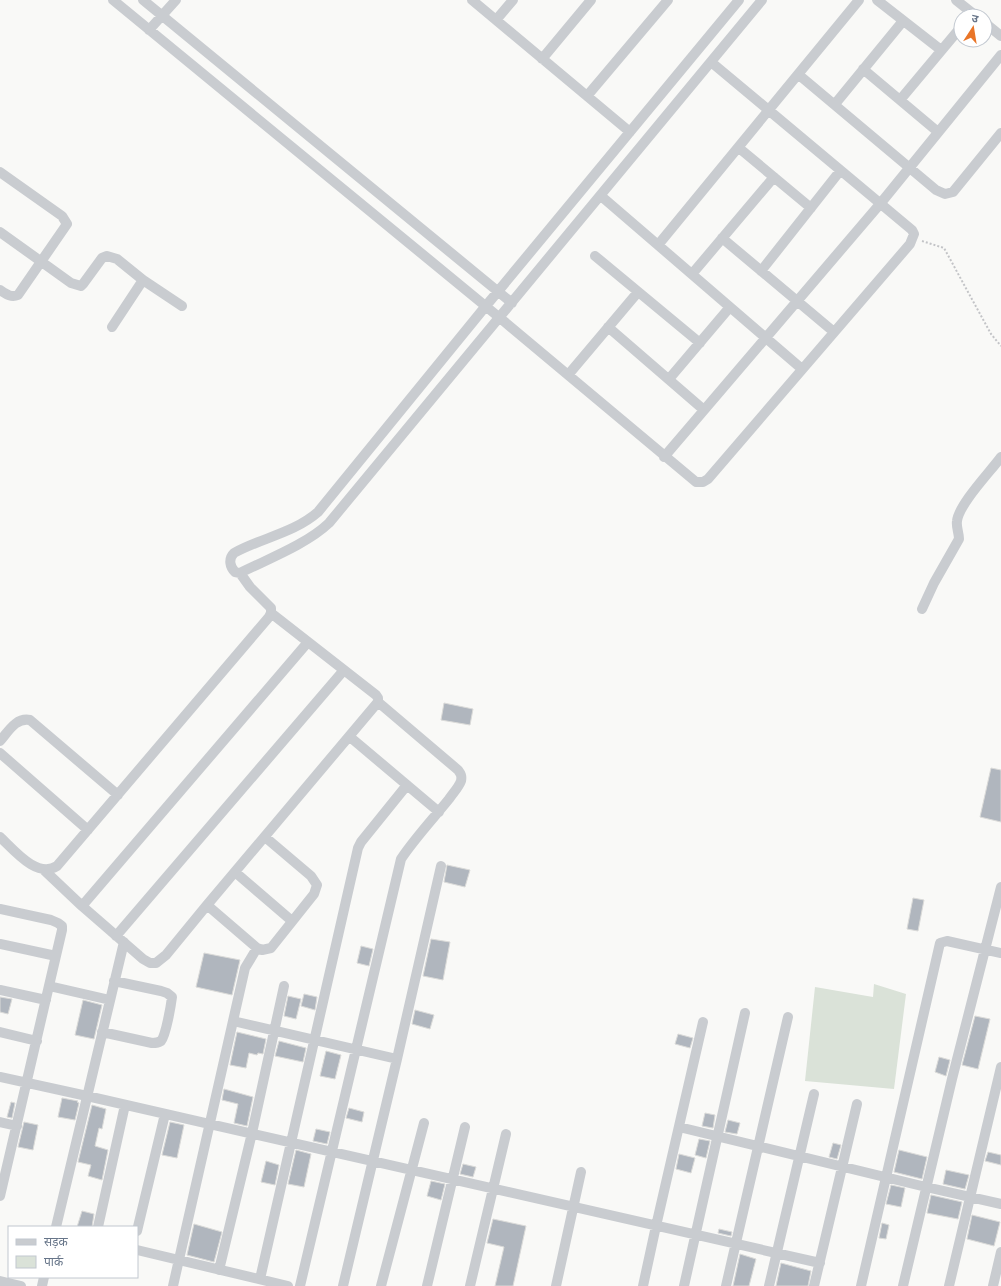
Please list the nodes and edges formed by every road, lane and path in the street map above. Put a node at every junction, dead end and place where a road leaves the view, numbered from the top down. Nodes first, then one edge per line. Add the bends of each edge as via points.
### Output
1 (113, 0) edge
2 (143, 0) edge
3 (176, 0) edge
4 (472, 0) edge
5 (513, 0) edge
6 (591, 0) edge
7 (668, 0) edge
8 (739, 0) edge
9 (762, 0) edge
10 (859, 0) edge
11 (877, 0) edge
12 (956, 0) edge
13 (965, 8) edge
14 (162, 16) junction
15 (496, 20) junction
16 (903, 21) junction
17 (150, 30) junction
18 (993, 30) edge
19 (953, 36) edge
20 (1001, 36) edge
21 (941, 50) junction
22 (1001, 55) edge
23 (542, 59) junction
24 (711, 62) junction
25 (863, 69) junction
26 (799, 75) junction
27 (587, 96) junction
28 (900, 100) junction
29 (835, 104) junction
30 (769, 111) junction
31 (630, 132) junction
32 (938, 132) junction
33 (1001, 133) edge
34 (739, 148) junction
35 (909, 167) junction
36 (840, 171) junction
37 (0, 172) edge
38 (774, 177) junction
39 (601, 196) junction
40 (880, 204) junction
41 (811, 208) junction
42 (0, 232) edge
43 (722, 238) junction
44 (913, 238) junction
45 (658, 245) junction
46 (595, 256) dead end
47 (42, 262) junction
48 (761, 271) junction
49 (692, 274) junction
50 (143, 280) junction
51 (0, 290) edge
52 (498, 292) junction
53 (638, 292) junction
54 (797, 302) junction
55 (512, 303) junction
56 (182, 306) dead end
57 (485, 307) junction
58 (730, 308) junction
59 (500, 318) junction
60 (112, 327) dead end
61 (608, 327) junction
62 (834, 332) junction
63 (766, 338) junction
64 (700, 343) junction
65 (1001, 346) edge
66 (802, 369) junction
67 (568, 376) junction
68 (668, 379) junction
69 (704, 410) junction
70 (664, 457) junction
71 (1001, 457) edge
72 (240, 573) junction
73 (922, 609) dead end
74 (271, 613) junction
75 (308, 642) junction
76 (344, 670) junction
77 (378, 702) junction
78 (350, 737) junction
79 (0, 741) edge
80 (0, 753) edge
81 (407, 785) junction
82 (118, 795) junction
83 (439, 812) junction
84 (88, 830) junction
85 (0, 837) edge
86 (265, 837) junction
87 (441, 866) dead end
88 (44, 870) junction
89 (235, 872) junction
90 (1001, 887) edge
91 (207, 905) junction
92 (82, 906) junction
93 (0, 909) edge
94 (292, 921) junction
95 (120, 939) junction
96 (0, 944) edge
97 (257, 948) junction
98 (985, 949) junction
99 (1001, 953) edge
100 (56, 956) junction
101 (114, 982) junction
102 (49, 986) junction
103 (284, 986) dead end
104 (0, 990) edge
105 (46, 1000) junction
106 (110, 1000) junction
107 (745, 1013) dead end
108 (788, 1017) dead end
109 (233, 1021) junction
110 (704, 1022) dead end
111 (275, 1031) junction
112 (0, 1032) edge
113 (102, 1032) junction
114 (314, 1040) junction
115 (37, 1041) junction
116 (355, 1049) junction
117 (397, 1059) junction
118 (1001, 1067) edge
119 (0, 1077) edge
120 (27, 1083) junction
121 (814, 1094) dead end
122 (87, 1096) junction
123 (857, 1104) dead end
124 (125, 1105) junction
125 (165, 1114) junction
126 (0, 1122) edge
127 (424, 1122) dead end
128 (210, 1124) junction
129 (17, 1126) junction
130 (465, 1127) dead end
131 (679, 1127) junction
132 (252, 1134) junction
133 (506, 1134) dead end
134 (718, 1137) junction
135 (291, 1142) junction
136 (758, 1146) junction
137 (332, 1152) junction
138 (799, 1156) junction
139 (373, 1161) junction
140 (4, 1165) edge
141 (842, 1167) junction
142 (412, 1170) junction
143 (581, 1172) dead end
144 (886, 1178) junction
145 (452, 1179) junction
146 (926, 1187) junction
147 (493, 1188) junction
148 (0, 1196) edge
149 (970, 1197) junction
150 (1001, 1204) edge
151 (573, 1207) junction
152 (56, 1226) edge
153 (98, 1226) edge
154 (656, 1226) junction
155 (138, 1227) edge
156 (696, 1235) junction
157 (736, 1244) junction
158 (138, 1250) edge
159 (1001, 1252) edge
160 (777, 1253) junction
161 (179, 1260) junction
162 (820, 1263) junction
163 (219, 1270) junction
164 (260, 1279) junction
165 (0, 1281) edge
166 (21, 1286) edge
167 (173, 1286) edge
168 (288, 1286) edge
169 (300, 1286) edge
170 (343, 1286) edge
171 (382, 1286) edge
172 (427, 1286) edge
173 (470, 1286) edge
174 (556, 1286) edge
175 (643, 1286) edge
176 (684, 1286) edge
177 (726, 1286) edge
178 (769, 1286) edge
179 (814, 1286) edge
180 (862, 1286) edge
181 (903, 1286) edge
182 (949, 1286) edge
183 (993, 1286) edge

1 - 17 street
2 - 14 street
3 - 14 street
4 - 15 street
5 - 15 street
6 - 23 street
7 - 27 street
8 - 31 street
9 - 24 street
10 - 26 street
11 - 16 street
12 - 13 street
14 - 17 street
14 - 52 street
15 - 23 street
16 - 21 street
16 - 25 street
17 - 57 street
18 - 20 street
19 - 21 street
21 - 28 street
22 - 32 street
23 - 27 street
24 - 30 street
24 - 39 street
25 - 28 street
25 - 29 street
26 - 29 street
26 - 30 street
27 - 31 street
28 - 32 street
29 - 35 street
30 - 34 street
30 - 36 street
31 - 52 street
32 - 35 street
33 - 35 street via 953,192 945,194 936,190
34 - 38 street
34 - 45 street
35 - 40 street
36 - 40 street
36 - 41 street
37 - 47 street via 66,220 65,228
38 - 41 street
38 - 43 street
39 - 45 street
39 - 55 street
40 - 44 street via 912,230
40 - 54 street
41 - 48 street
42 - 47 street
43 - 48 street
43 - 49 street
44 - 62 street
44 - 65 path via 944,248 991,334
45 - 49 street
46 - 53 street
47 - 50 street via 71,283 80,286 106,256 117,259
47 - 51 street via 18,295 9,295
48 - 54 street
49 - 58 street
50 - 56 street
50 - 60 street
52 - 55 street
52 - 57 street
53 - 61 street
53 - 64 street
54 - 62 street
54 - 63 street
55 - 59 street
57 - 59 street
57 - 72 street via 318,512 286,531 237,551 231,556 233,570
58 - 63 street
58 - 64 street
59 - 67 street
59 - 72 street via 329,523 318,532
61 - 67 street
61 - 68 street
62 - 66 street
63 - 66 street
63 - 69 street
64 - 68 street
66 - 70 street via 708,479 696,482
67 - 70 street
68 - 69 street
69 - 70 street
71 - 73 street via 960,512 956,526 958,539
72 - 74 street via 268,604
74 - 75 street
74 - 82 street
75 - 76 street
75 - 92 street
76 - 77 street via 376,695
76 - 95 street
77 - 78 street
77 - 83 street via 462,774 459,785
78 - 81 street
78 - 86 street
79 - 82 street via 16,722 30,720
80 - 84 street
81 - 83 street
81 - 114 street via 358,848
82 - 84 street
83 - 116 street via 401,859
84 - 88 street via 57,866
85 - 88 street via 30,864
86 - 89 street
86 - 94 street via 312,876 317,885 314,894
87 - 117 street
88 - 92 street
89 - 91 street
89 - 94 street
90 - 98 street
91 - 95 street via 166,955 156,963 143,959
91 - 97 street
92 - 95 street
93 - 100 street via 62,926
94 - 97 street via 271,948
95 - 101 street
96 - 100 street
97 - 109 street via 245,968
98 - 99 street
98 - 144 street via 947,941 940,943
98 - 146 street
100 - 102 street
101 - 106 street
101 - 113 street via 161,991 172,997 164,1034 162,1040 152,1044
102 - 105 street
102 - 106 street
103 - 111 street
104 - 105 street
105 - 115 street
106 - 113 street
107 - 134 street
108 - 136 street
109 - 111 street
109 - 128 street
110 - 131 street
111 - 114 street
111 - 132 street
112 - 115 street
113 - 122 street
114 - 116 street
114 - 135 street
115 - 120 street
116 - 117 street
116 - 137 street
117 - 139 street
118 - 149 street
119 - 120 street
120 - 122 street
120 - 129 street
121 - 138 street
122 - 124 street
122 - 152 street
123 - 141 street
124 - 125 street
124 - 153 street
125 - 128 street
125 - 155 street
126 - 129 street
127 - 142 street
128 - 132 street
128 - 161 street
129 - 140 street
130 - 145 street
131 - 134 street
131 - 154 street
132 - 135 street
132 - 163 street
133 - 147 street
134 - 136 street
134 - 156 street
135 - 137 street
135 - 164 street
136 - 138 street
136 - 157 street
137 - 139 street
137 - 169 street
138 - 141 street
138 - 160 street
139 - 142 street
139 - 170 street
140 - 148 street
141 - 144 street
141 - 162 street
142 - 145 street
142 - 171 street
143 - 151 street
144 - 146 street
144 - 180 street
145 - 147 street
145 - 172 street
146 - 149 street
146 - 181 street
147 - 151 street
147 - 173 street
149 - 150 street
149 - 182 street
151 - 154 street
151 - 174 street
154 - 156 street
154 - 175 street
156 - 157 street
156 - 176 street
157 - 160 street
157 - 177 street
158 - 161 street
159 - 183 street
160 - 162 street
160 - 178 street
161 - 163 street
161 - 167 street
162 - 179 street
163 - 164 street
164 - 168 street
165 - 166 street

